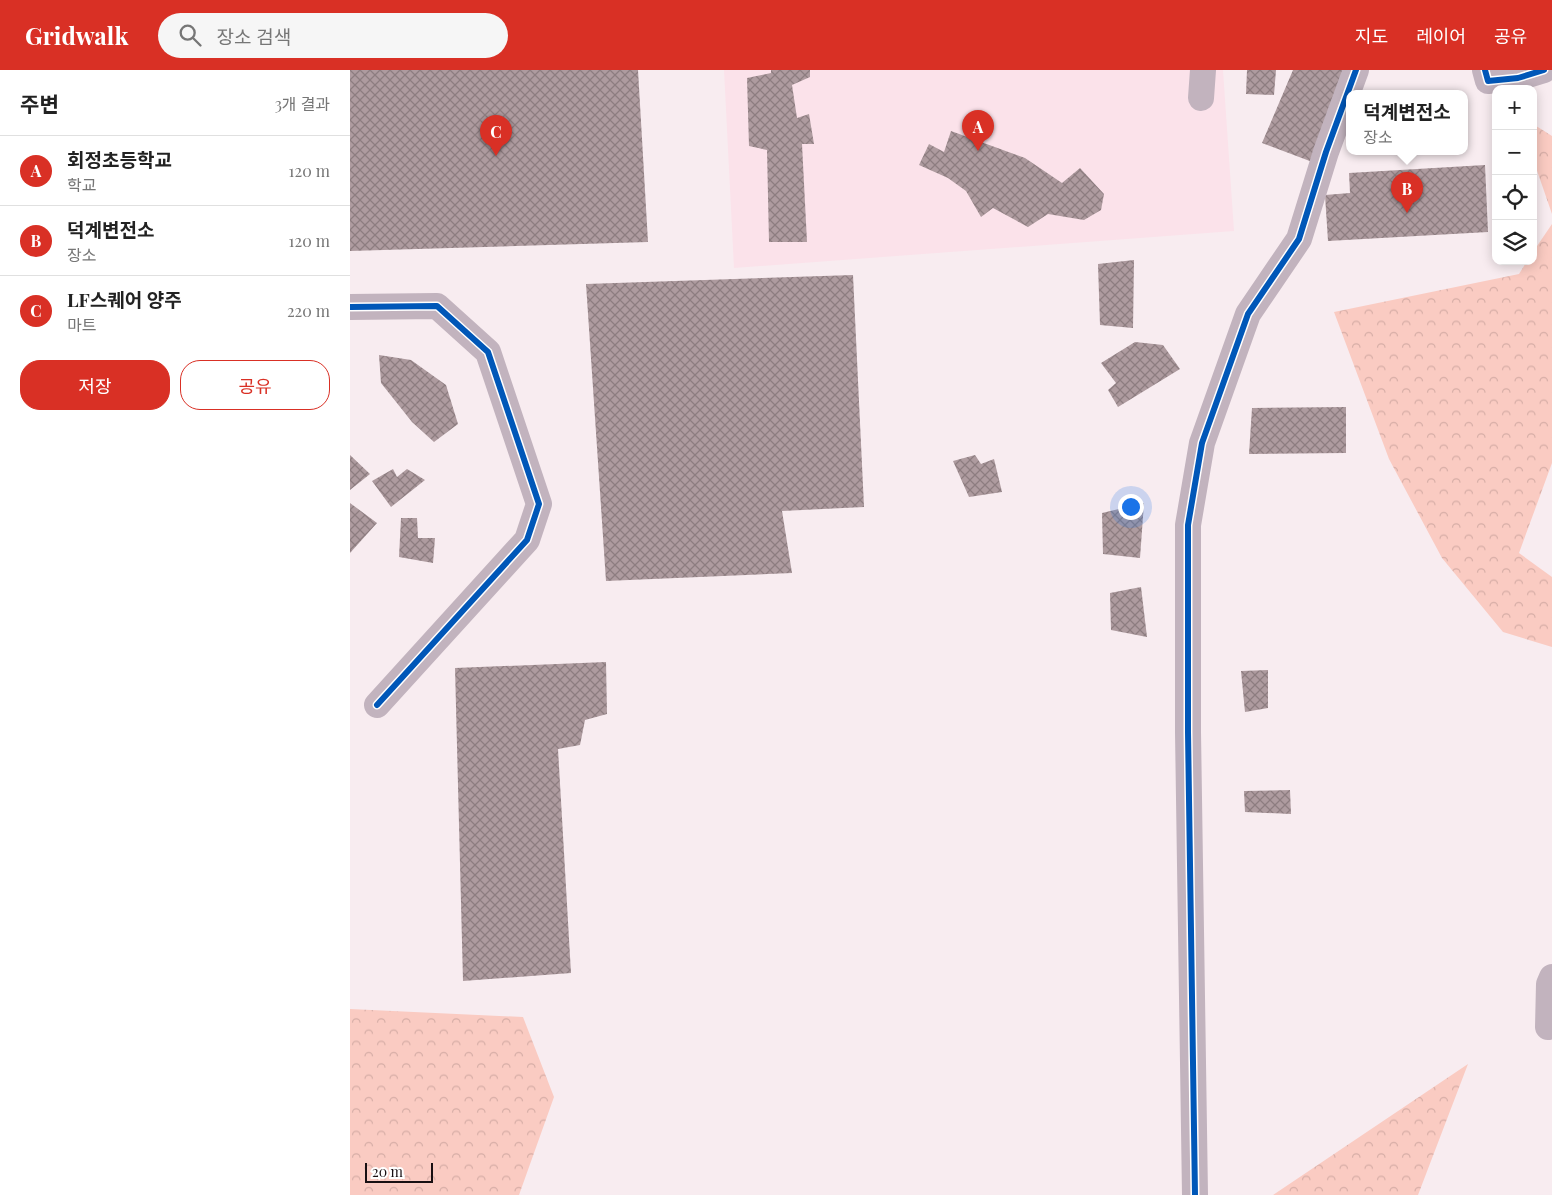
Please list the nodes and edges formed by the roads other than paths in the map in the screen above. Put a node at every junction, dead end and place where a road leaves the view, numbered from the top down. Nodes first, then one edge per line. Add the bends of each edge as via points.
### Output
1 (1202, 70) edge
2 (1356, 70) edge
3 (1485, 70) edge
4 (1544, 70) edge
5 (1349, 90) edge
6 (1346, 97) edge
7 (1201, 98) dead end
8 (350, 307) edge
9 (377, 705) dead end
10 (1552, 977) edge
11 (1548, 1027) dead end
12 (1194, 1195) edge

1 - 7 street
2 - 5 street
3 - 4 street via 1488,80 1518,78
6 - 12 street via 1299,240 1248,314 1202,443 1188,526
8 - 9 street via 437,306 488,352 539,504 527,540
10 - 11 street

